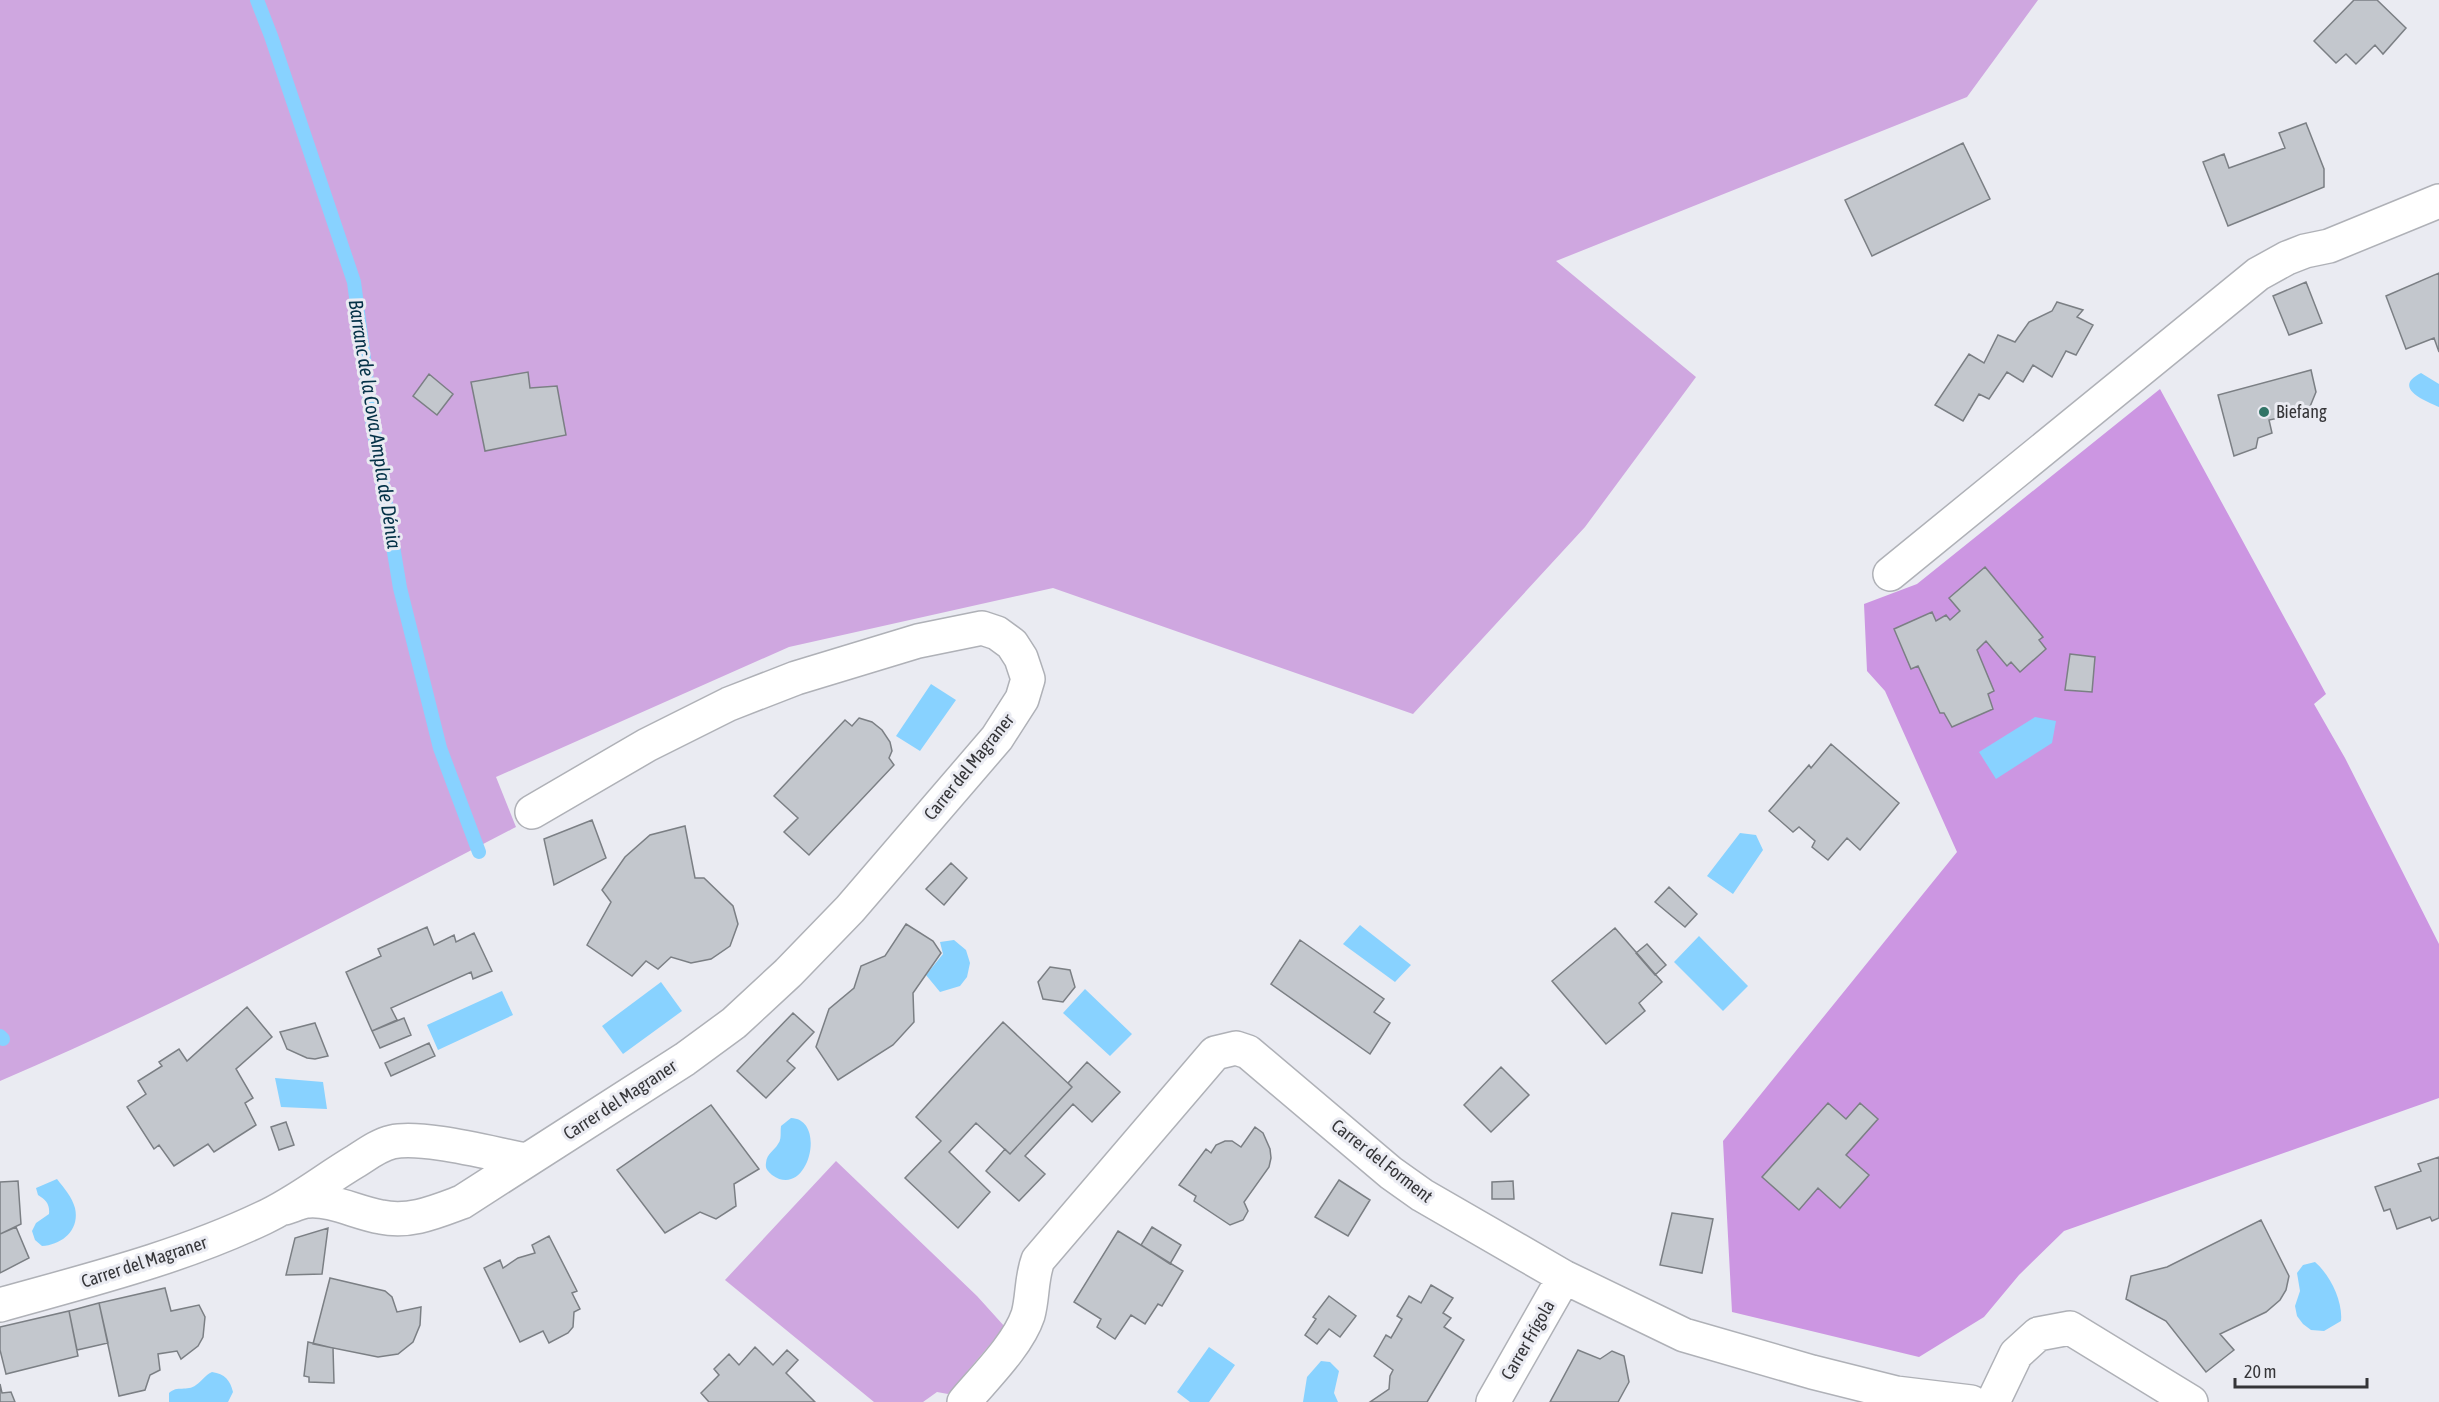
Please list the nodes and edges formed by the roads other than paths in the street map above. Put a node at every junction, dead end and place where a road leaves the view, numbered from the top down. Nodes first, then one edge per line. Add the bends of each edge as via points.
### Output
1 (2439, 201) edge
2 (1890, 574) dead end
3 (532, 812) dead end
4 (526, 1160) junction
5 (285, 1208) junction
6 (1564, 1277) junction
7 (0, 1305) edge
8 (964, 1402) edge
9 (1493, 1402) edge
10 (1971, 1402) edge
11 (1993, 1402) edge
12 (2191, 1402) edge

1 - 2 street via 2329,246 2287,258 2258,274
3 - 4 street, Carrer del Magraner via 647,745 739,700 796,678 918,641 982,628 997,633 1012,644 1028,678 1022,699 997,738 850,909 788,973 734,1023 693,1053
4 - 5 street, Carrer del Magraner via 462,1202 421,1217 381,1218 308,1201
4 - 5 street, Carrer del Magraner via 406,1140 390,1142
5 - 7 street, Carrer del Magraner via 171,1257
6 - 8 street, Carrer del Forment via 1422,1195 1248,1052 1236,1047 1225,1049 1215,1053 1038,1260 1032,1275 1027,1317 1020,1332
6 - 9 street, Carrer Frígola
6 - 10 street, Carrer del Forment via 1684,1335 1896,1393
11 - 12 street via 2016,1353 2038,1334 2070,1328

